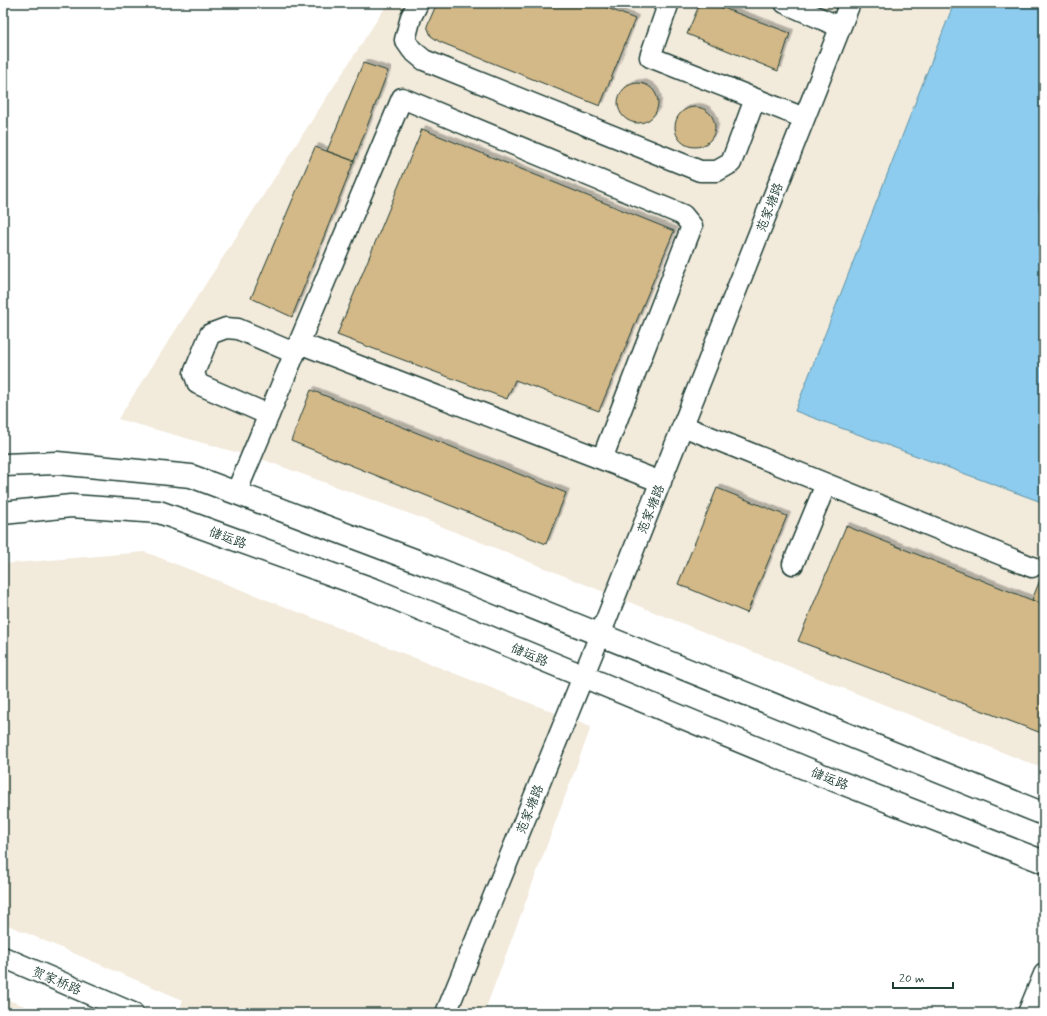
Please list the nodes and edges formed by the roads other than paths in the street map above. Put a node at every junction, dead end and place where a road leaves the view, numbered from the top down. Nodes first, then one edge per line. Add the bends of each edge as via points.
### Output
1 (418, 3) edge
2 (662, 3) edge
3 (785, 3) edge
4 (850, 3) edge
5 (840, 27) junction
6 (755, 99) junction
7 (804, 118) junction
8 (297, 348) junction
9 (269, 415) junction
10 (683, 426) junction
11 (602, 459) junction
12 (3, 465) edge
13 (661, 482) junction
14 (826, 484) junction
15 (236, 493) junction
16 (3, 513) edge
17 (793, 564) dead end
18 (1032, 567) dead end
19 (600, 635) junction
20 (584, 676) junction
21 (1044, 814) edge
22 (1044, 862) edge
23 (3, 957) edge
24 (1044, 974) edge
25 (133, 1013) edge
26 (446, 1013) edge
27 (1028, 1013) edge

1 - 6 street via 405,40 424,60 700,171 717,171 731,163
2 - 6 street via 668,5 650,57
3 - 5 street
4 - 5 street, 范家塘路
5 - 7 street, 范家塘路
6 - 7 street
7 - 10 street, 范家塘路
8 - 9 street
8 - 9 street via 238,329 226,328 210,334 194,373 198,384
8 - 11 street
8 - 11 street via 402,98 683,215 692,226
9 - 15 street
10 - 13 street, 范家塘路
10 - 14 street
11 - 13 street
12 - 15 main road via 57,463 191,476
13 - 19 street, 范家塘路
14 - 17 street
14 - 18 street
15 - 19 main road via 430,566
16 - 20 main road, 储运路 via 71,506 159,512 375,590
19 - 20 street, 范家塘路
19 - 21 main road
20 - 22 main road, 储运路 via 824,776
20 - 26 street, 范家塘路
23 - 25 street, 贺家桥路
24 - 27 street

